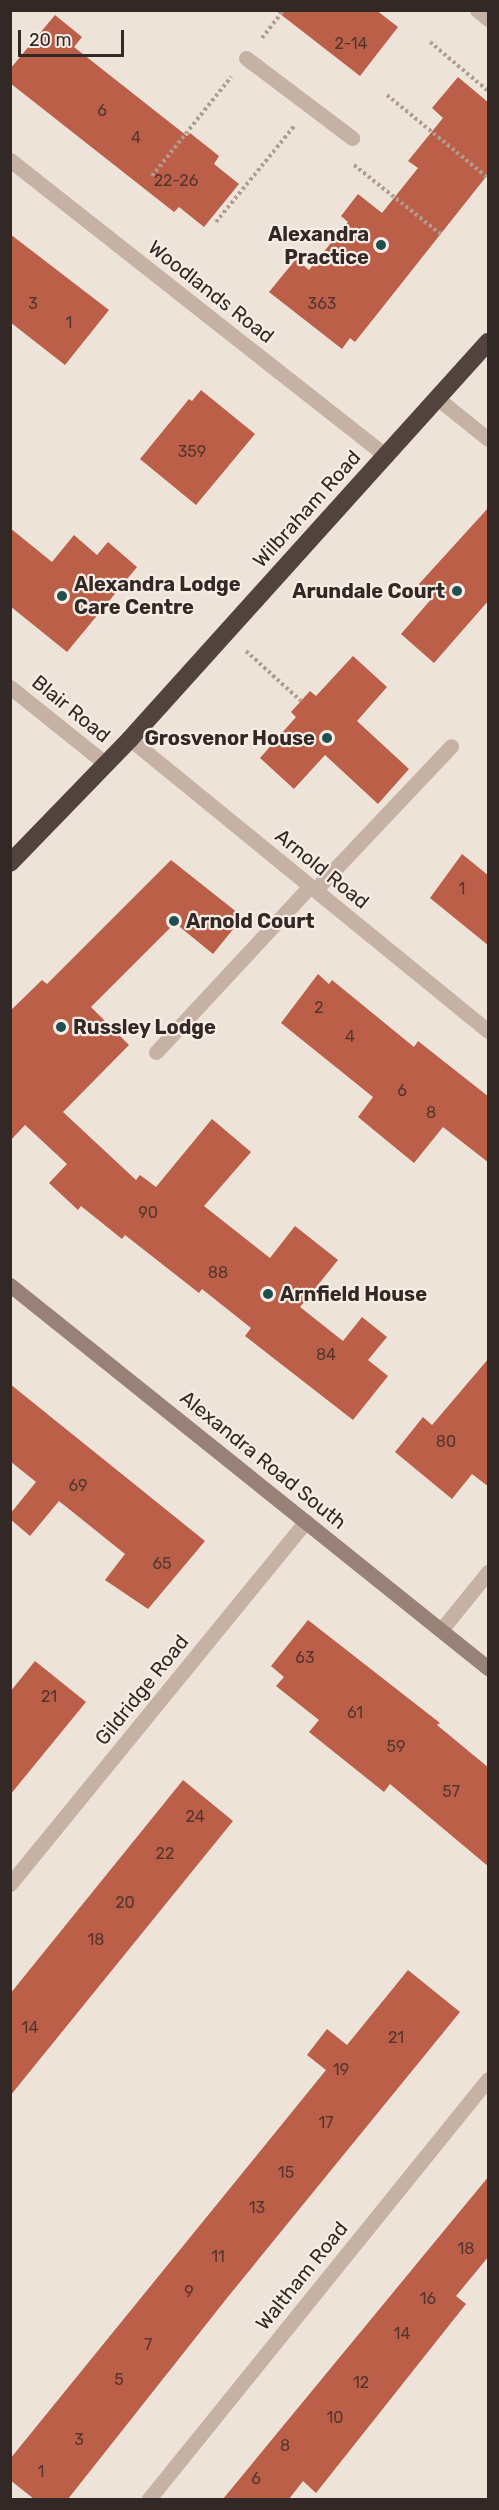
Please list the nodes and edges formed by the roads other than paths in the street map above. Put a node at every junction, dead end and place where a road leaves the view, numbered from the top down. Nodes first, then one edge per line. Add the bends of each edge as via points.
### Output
1 (477, 10) edge
2 (489, 19) edge
3 (246, 58) road end
4 (352, 138) dead end
5 (10, 160) edge
6 (489, 342) edge
7 (437, 398) junction
8 (489, 439) edge
9 (386, 456) junction
10 (10, 687) edge
11 (130, 739) junction
12 (451, 746) dead end
13 (106, 764) junction
14 (10, 863) edge
15 (313, 888) junction
16 (489, 1031) edge
17 (156, 1052) dead end
18 (10, 1285) edge
19 (306, 1521) junction
20 (489, 1572) edge
21 (441, 1630) junction
22 (489, 1668) edge
23 (10, 1884) edge
24 (489, 2079) edge
25 (148, 2499) edge

1 - 2 street
3 - 4 street
5 - 9 street, Woodlands Road
6 - 7 highway, Wilbraham Road
7 - 8 street
7 - 9 highway, Wilbraham Road
9 - 11 highway, Wilbraham Road
10 - 13 street, Blair Road
11 - 13 highway, Wilbraham Road
11 - 15 street, Arnold Road
12 - 15 street
13 - 14 highway, Wilbraham Road
15 - 16 street, Arnold Road
15 - 17 street
18 - 19 street, Alexandra Road South
19 - 21 street, Alexandra Road South
19 - 23 street, Gildridge Road
20 - 21 street
21 - 22 street, Alexandra Road South
24 - 25 street, Waltham Road

